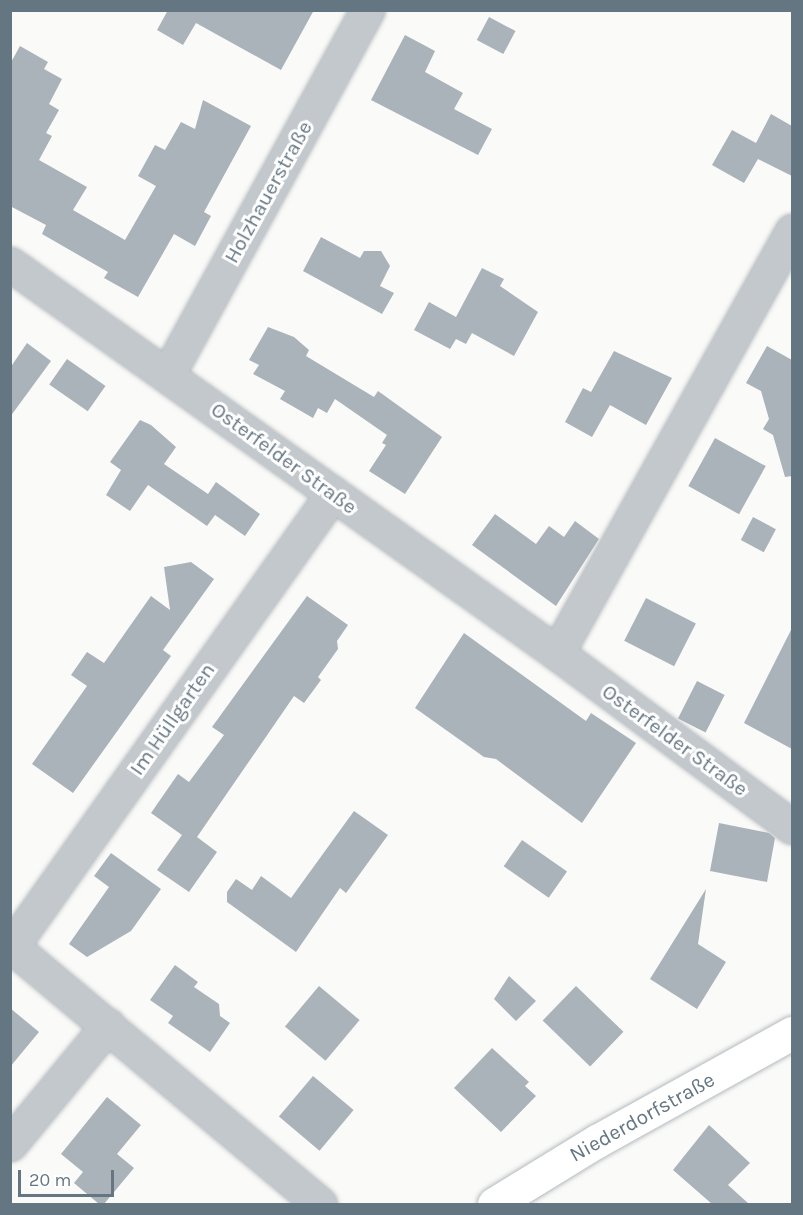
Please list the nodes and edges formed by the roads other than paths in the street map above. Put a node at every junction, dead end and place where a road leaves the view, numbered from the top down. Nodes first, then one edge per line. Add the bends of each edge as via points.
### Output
1 (367, 10) edge
2 (792, 231) edge
3 (10, 264) edge
4 (168, 374) junction
5 (333, 493) junction
6 (557, 653) junction
7 (790, 819) edge
8 (11, 945) edge
9 (108, 1025) junction
10 (792, 1033) edge
11 (10, 1144) edge
12 (320, 1204) edge
13 (494, 1204) edge

1 - 4 street, Holzhauerstraße
2 - 6 street
3 - 4 street, Osterfelder Straße
4 - 5 street, Osterfelder Straße
5 - 6 street, Osterfelder Straße
5 - 8 street, Im Hüllgarten
6 - 7 street, Osterfelder Straße
8 - 9 street, Im Hüllgarten
9 - 11 street
9 - 12 street, Im Hüllgarten
10 - 13 main road, Niederdorfstraße via 597,1141

